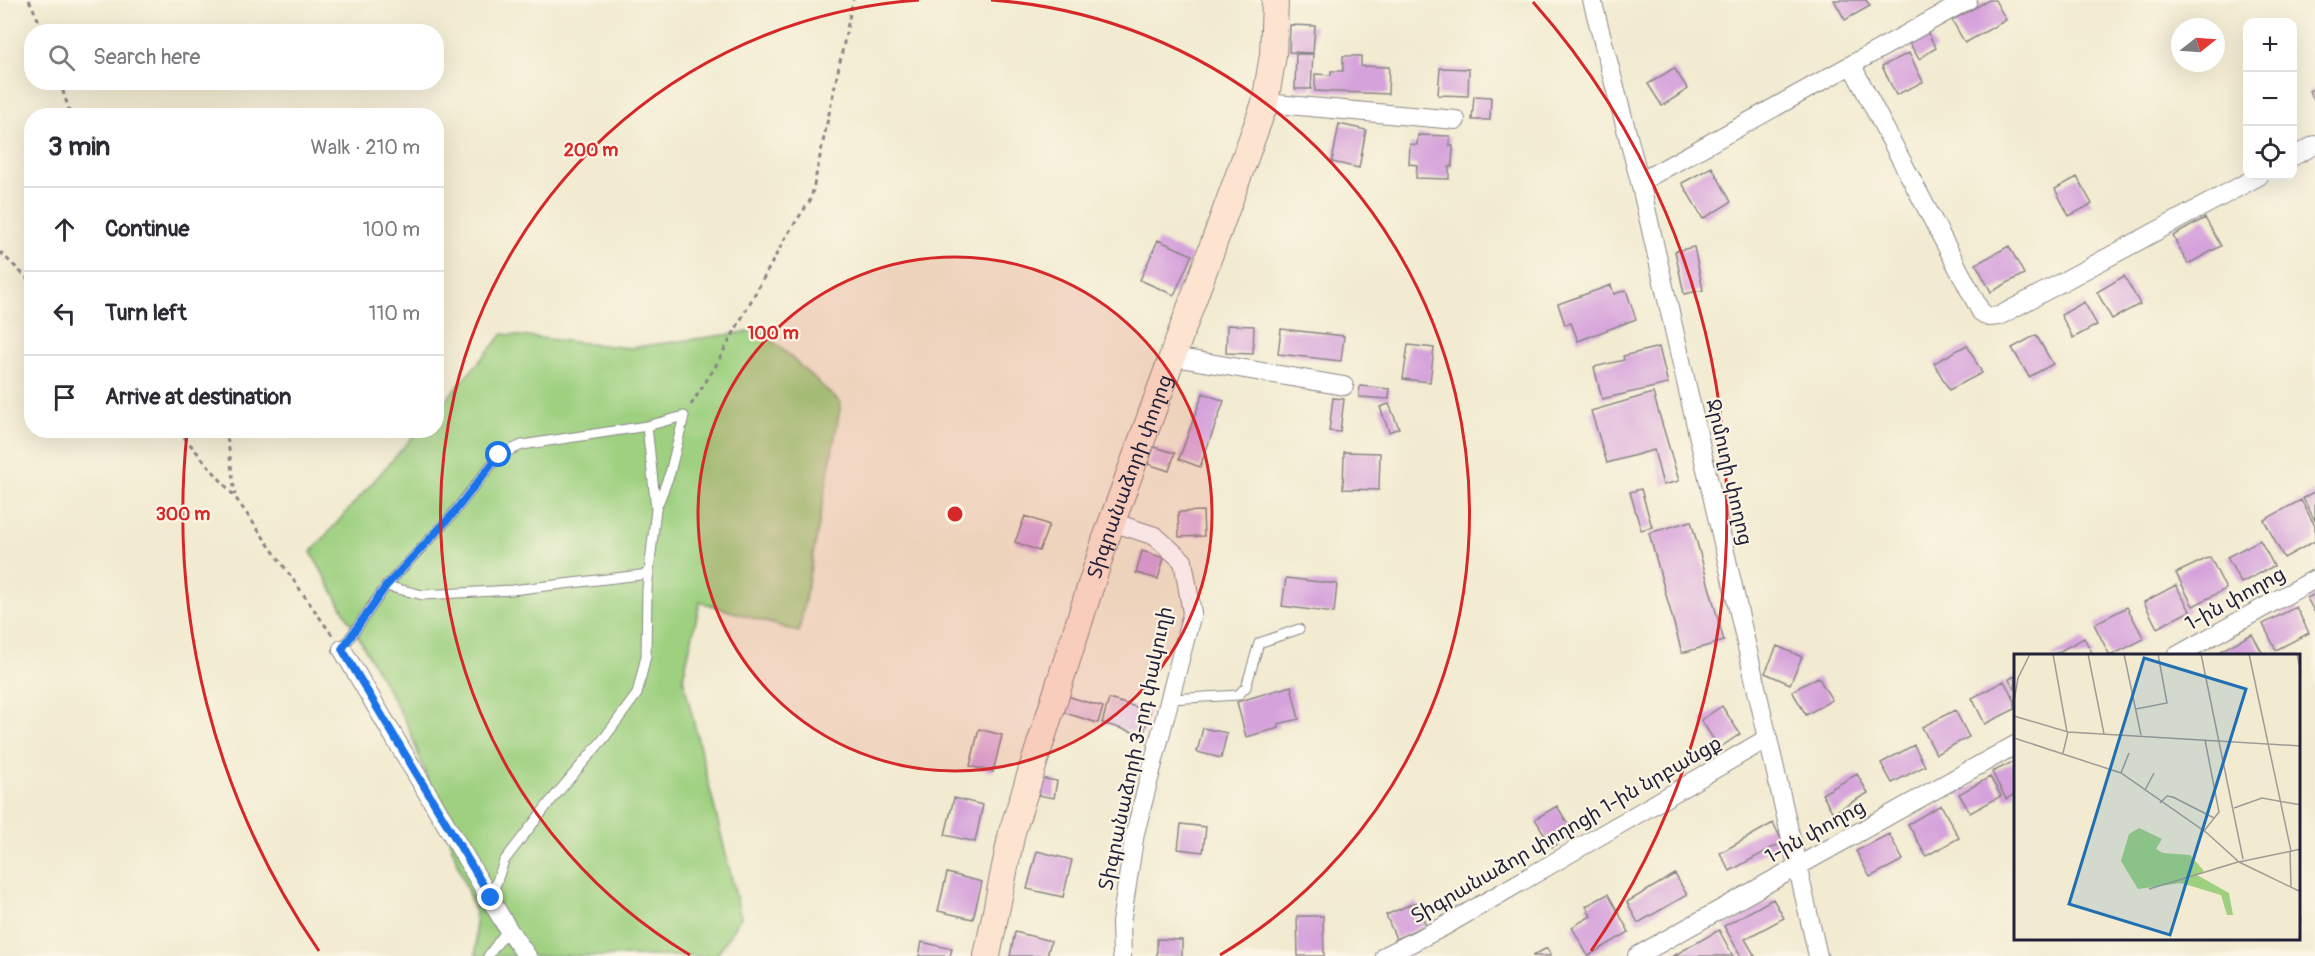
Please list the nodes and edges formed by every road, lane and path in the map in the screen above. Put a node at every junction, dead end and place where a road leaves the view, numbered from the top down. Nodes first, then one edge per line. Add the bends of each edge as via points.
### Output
1 (29, 0) edge
2 (853, 0) edge
3 (1275, 0) edge
4 (1592, 0) edge
5 (1968, 0) edge
6 (40, 24) edge
7 (1852, 66) junction
8 (63, 90) edge
9 (1265, 103) junction
10 (69, 108) edge
11 (1456, 120) dead end
12 (2315, 145) edge
13 (2297, 155) edge
14 (2252, 180) edge
15 (1640, 182) junction
16 (0, 252) edge
17 (24, 274) edge
18 (1174, 357) junction
19 (1344, 386) dead end
20 (684, 416) junction
21 (647, 426) junction
22 (185, 438) edge
23 (225, 438) edge
24 (235, 497) junction
25 (656, 509) junction
26 (1112, 522) junction
27 (649, 574) junction
28 (2315, 579) edge
29 (386, 586) junction
30 (1299, 629) dead end
31 (342, 649) junction
32 (2180, 654) edge
33 (1171, 699) junction
34 (1768, 738) junction
35 (2014, 747) edge
36 (1797, 867) junction
37 (491, 898) junction
38 (508, 928) junction
39 (488, 956) edge
40 (527, 956) edge
41 (987, 956) edge
42 (1122, 956) edge
43 (1385, 956) edge
44 (1637, 956) edge
45 (1818, 956) edge

1 - 6 path
2 - 20 path via 811,199
3 - 9 main road, Տիգրանաձորի փողոց via 1274,55
4 - 15 street, Ջրմուղի փողոց
5 - 7 street
7 - 14 street via 1981,312 1989,317 1999,316
7 - 15 street
8 - 10 path
9 - 11 street
9 - 18 main road, Տիգրանաձորի փողոց
12 - 13 street
15 - 34 street, Ջրմուղի փողոց
16 - 17 path
18 - 19 street
18 - 26 main road, Տիգրանաձորի փողոց
20 - 21 lane
20 - 25 lane via 670,473
21 - 25 lane
21 - 29 lane via 522,445 499,455 452,515
22 - 24 path
23 - 24 path
24 - 31 path
25 - 27 lane
26 - 33 street, Տիգրանաձորի 3-րդ փակուղի via 1155,536 1183,561 1192,613
26 - 41 main road, Տիգրանաձորի փողոց via 1011,832
27 - 29 lane via 512,590 423,595
27 - 37 lane via 646,656 637,694 504,861
28 - 32 street, 1-ին փողոց
29 - 31 lane
30 - 33 lane via 1259,643 1246,687 1238,695
31 - 37 street
33 - 42 street, Տիգրանաձորի 3-րդ փակուղի via 1135,833 1121,924
34 - 36 street, Ջրմուղի փողոց
34 - 43 street, Տիգրանաձոր փողոցի 1-ին նրբանցք via 1443,927
35 - 36 street, 1-ին փողոց
36 - 44 street, 1-ին փողոց
36 - 45 street, Ջրմուղի փողոց
37 - 38 street
38 - 39 lane
38 - 40 street

